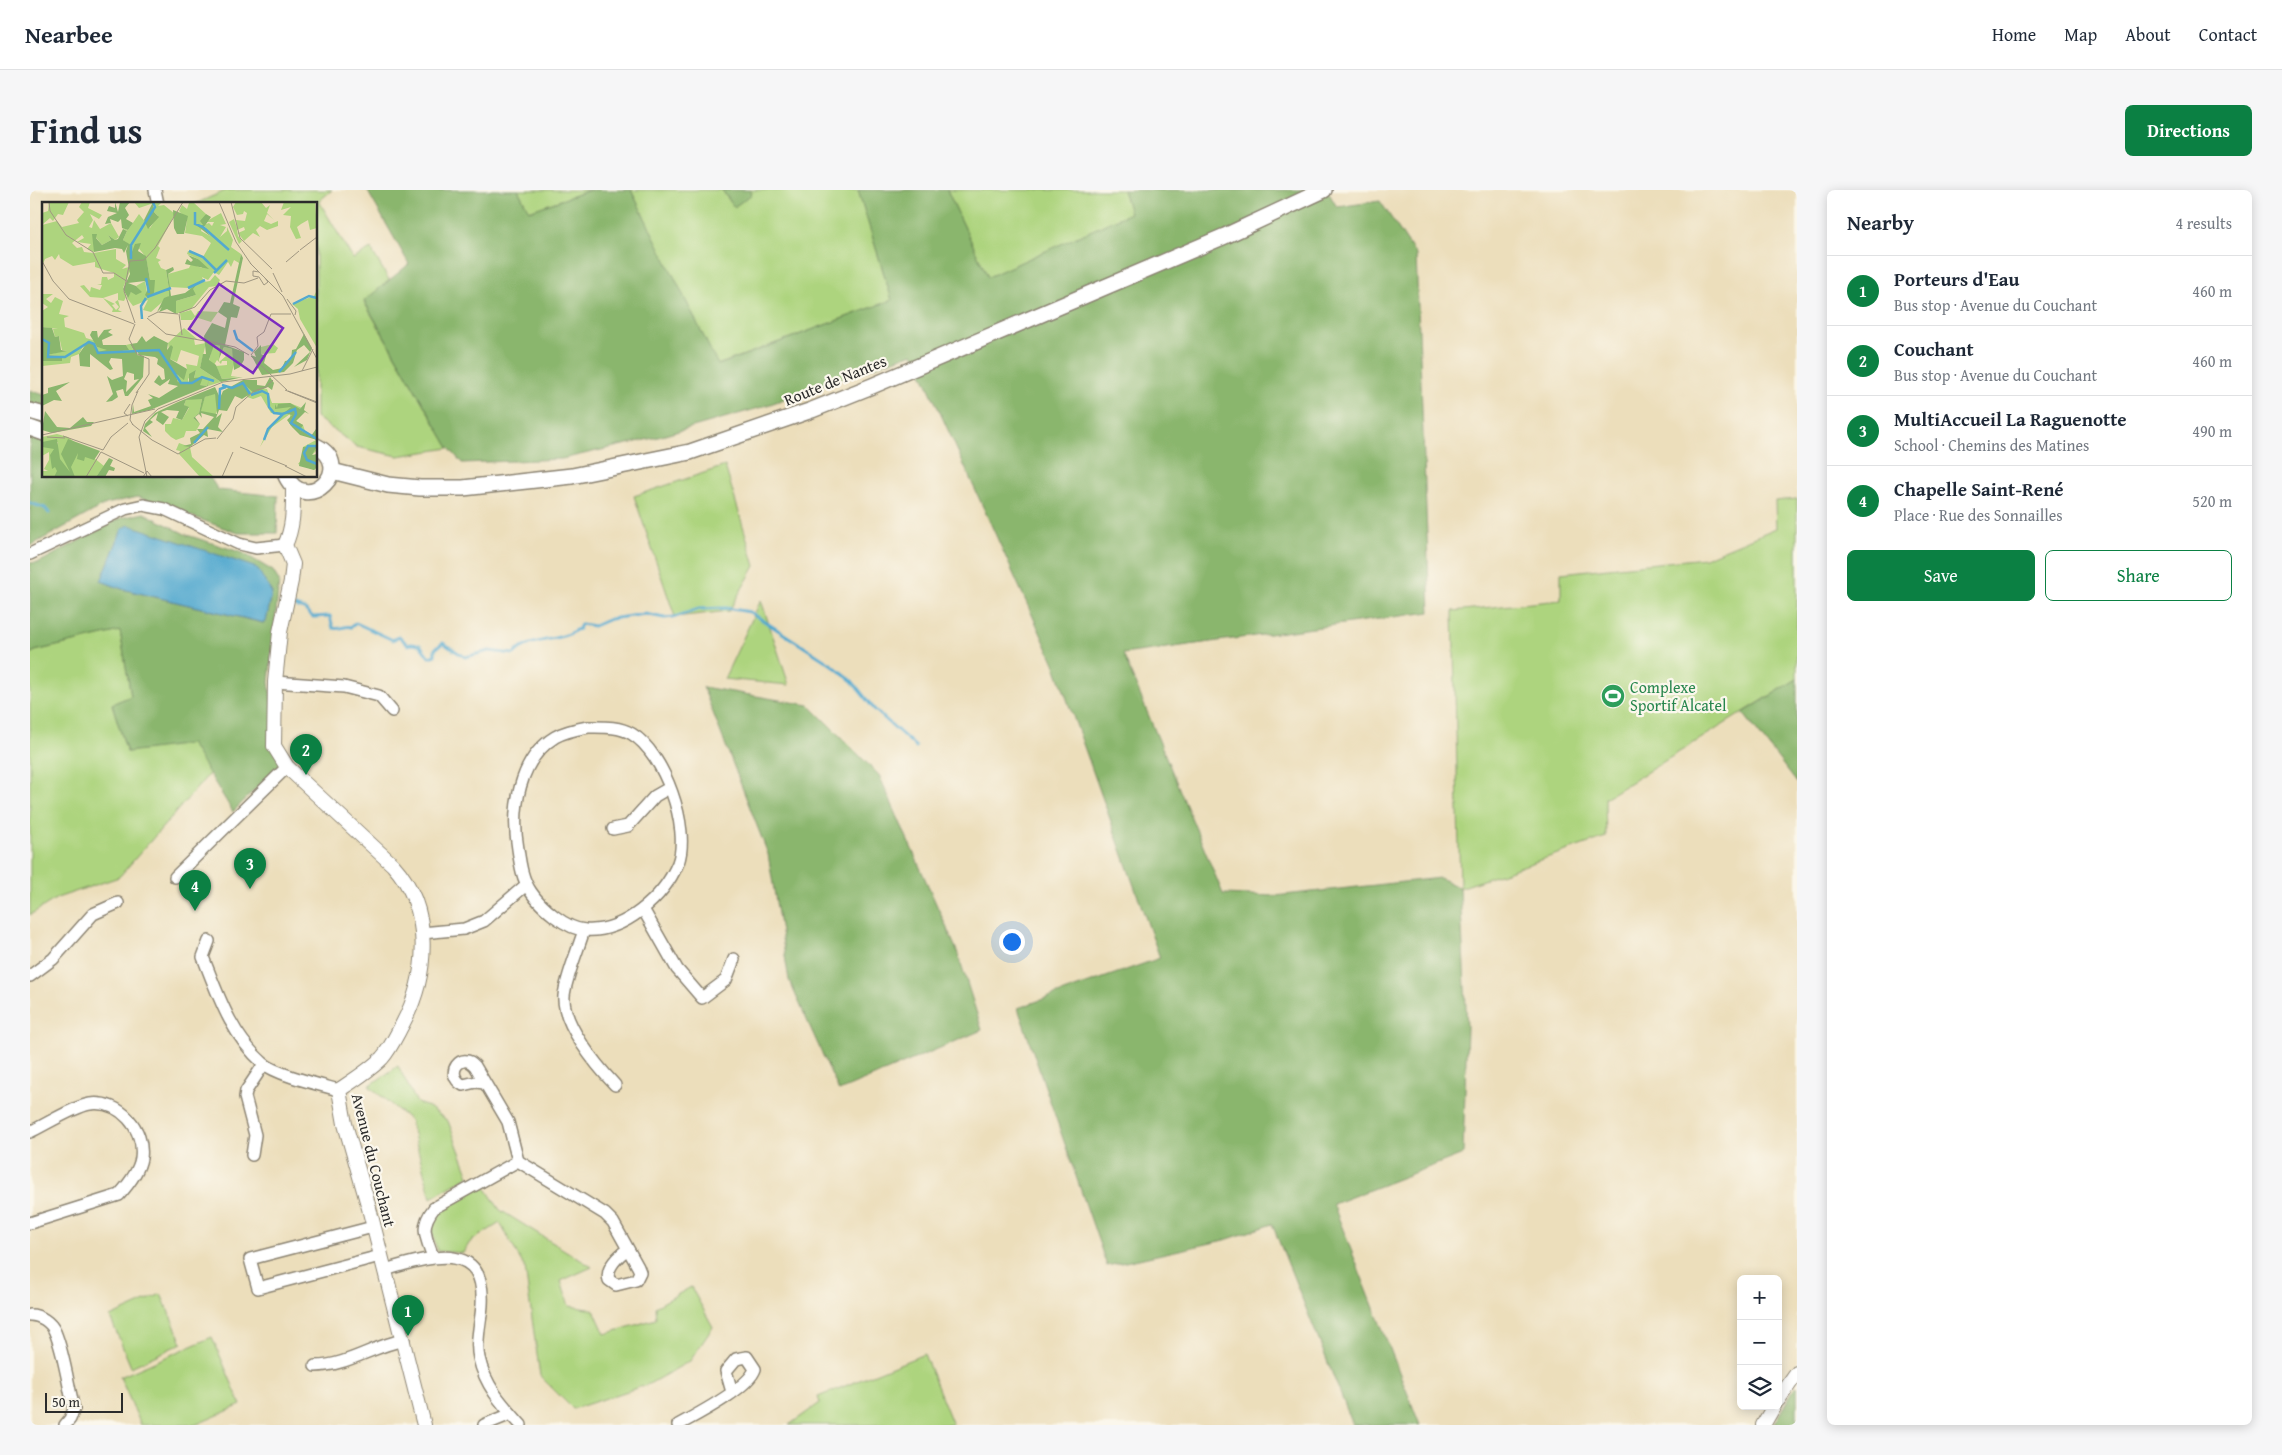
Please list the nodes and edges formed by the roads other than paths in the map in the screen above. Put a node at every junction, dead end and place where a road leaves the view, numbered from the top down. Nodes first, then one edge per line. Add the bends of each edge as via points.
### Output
1 (1324, 190) edge
2 (30, 411) edge
3 (42, 415) edge
4 (30, 428) edge
5 (42, 432) edge
6 (318, 447) edge
7 (332, 471) junction
8 (290, 481) edge
9 (309, 492) junction
10 (294, 510) junction
11 (285, 545) junction
12 (30, 554) edge
13 (275, 682) junction
14 (392, 710) dead end
15 (287, 767) junction
16 (669, 788) junction
17 (613, 829) dead end
18 (176, 877) dead end
19 (526, 885) junction
20 (118, 903) dead end
21 (642, 909) junction
22 (584, 930) junction
23 (422, 933) junction
24 (209, 942) dead end
25 (734, 959) dead end
26 (30, 976) edge
27 (264, 1064) junction
28 (484, 1083) dead end
29 (614, 1085) dead end
30 (339, 1090) junction
31 (30, 1132) edge
32 (252, 1156) dead end
33 (518, 1161) junction
34 (30, 1223) edge
35 (372, 1227) junction
36 (628, 1249) dead end
37 (380, 1256) junction
38 (433, 1257) junction
39 (384, 1270) junction
40 (30, 1315) edge
41 (404, 1340) junction
42 (315, 1366) dead end
43 (1797, 1373) edge
44 (732, 1392) dead end
45 (1782, 1394) edge
46 (1772, 1410) edge
47 (511, 1414) junction
48 (65, 1425) edge
49 (424, 1425) edge
50 (484, 1425) edge
51 (521, 1425) edge
52 (678, 1425) edge
53 (1763, 1425) edge

1 - 7 main road, Route de Nantes via 872,386 690,452 572,476 464,488 388,485
2 - 3 main road
4 - 5 main road
6 - 7 main road via 330,459
7 - 9 main road via 322,488
8 - 9 main road via 298,489
8 - 10 street
9 - 10 street
10 - 11 street
11 - 12 street via 256,548 238,544 164,509 142,506 125,509
11 - 13 street, Avenue du Couchant via 293,564 280,632
13 - 14 street via 344,686 378,696
13 - 15 street, Avenue du Couchant via 274,746
15 - 18 street
15 - 23 street, Avenue du Couchant via 406,879 420,913
16 - 17 street via 655,796 628,826
16 - 19 street via 654,758 644,745 626,732 588,727 556,736 533,759 524,774 516,807 516,835
16 - 21 street via 682,832 681,853 672,875
19 - 22 street via 566,923
19 - 23 street via 484,921 464,929
20 - 26 street via 93,914 53,959
21 - 22 street via 625,921
21 - 25 street via 677,969 702,998 726,980
22 - 29 street via 564,996 566,1010 571,1024 599,1068
23 - 30 street, Avenue du Couchant via 420,982 411,1009 381,1058
24 - 27 street via 203,957 223,1008
27 - 30 street via 290,1076
27 - 32 street via 245,1097 255,1136
28 - 33 street via 508,1122
30 - 35 street, Avenue du Couchant
31 - 34 street via 84,1106 99,1105 123,1112 130,1118 141,1150 139,1164 119,1195
33 - 36 street via 605,1214 614,1222
33 - 38 street via 434,1208 425,1219 425,1235
35 - 37 street, Avenue du Couchant
35 - 37 street via 250,1260 258,1288
37 - 39 street, Avenue du Couchant
38 - 39 street
38 - 47 street via 461,1259 476,1272 482,1288 478,1356 494,1394
39 - 41 street, Avenue du Couchant
40 - 48 street via 45,1319 54,1330 74,1408
41 - 42 street via 332,1366
41 - 49 street, Avenue du Couchant
43 - 45 street
44 - 52 street
46 - 53 street
47 - 50 street
47 - 51 street

